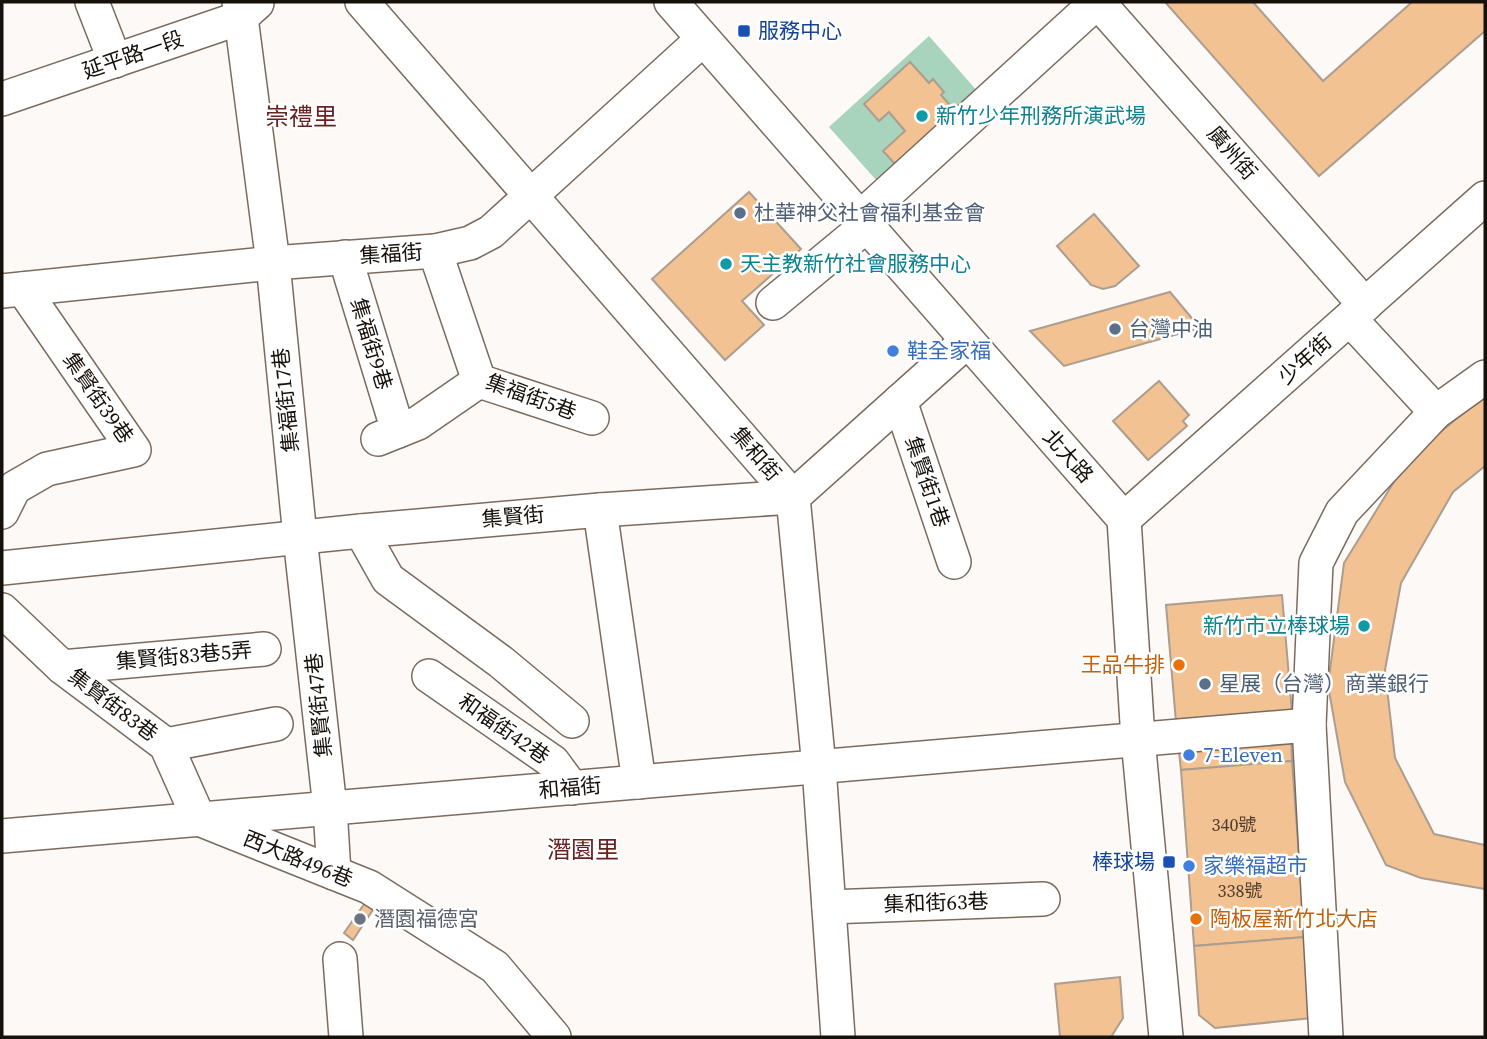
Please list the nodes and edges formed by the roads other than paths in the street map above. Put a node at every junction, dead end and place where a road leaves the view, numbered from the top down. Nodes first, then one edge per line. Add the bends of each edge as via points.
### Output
1 (92, 2) edge
2 (362, 2) edge
3 (671, 2) edge
4 (1098, 2) edge
5 (246, 7) edge
6 (703, 39) junction
7 (115, 61) junction
8 (2, 99) edge
9 (530, 195) junction
10 (1485, 198) edge
11 (863, 222) junction
12 (435, 251) junction
13 (345, 257) junction
14 (273, 263) junction
15 (12, 290) edge
16 (774, 303) dead end
17 (1358, 312) junction
18 (967, 341) junction
19 (1485, 377) edge
20 (479, 381) junction
21 (900, 401) junction
22 (1436, 412) junction
23 (592, 418) dead end
24 (793, 497) junction
25 (600, 510) junction
26 (2, 512) edge
27 (1124, 519) junction
28 (361, 531) junction
29 (300, 537) junction
30 (954, 562) dead end
31 (2, 568) edge
32 (2, 610) edge
33 (264, 649) dead end
34 (62, 667) junction
35 (429, 676) dead end
36 (572, 721) dead end
37 (276, 724) dead end
38 (1309, 725) junction
39 (1138, 739) junction
40 (166, 745) junction
41 (819, 767) junction
42 (639, 782) junction
43 (572, 788) junction
44 (330, 808) junction
45 (199, 819) junction
46 (2, 836) edge
47 (334, 873) junction
48 (1043, 899) dead end
49 (829, 907) junction
50 (340, 958) dead end
51 (346, 1037) edge
52 (554, 1037) edge
53 (838, 1037) edge
54 (1166, 1037) edge
55 (1326, 1037) edge

1 - 7 street
2 - 9 street, 集和街
3 - 6 street, 北大路
4 - 11 street
4 - 17 street, 廣州街
5 - 7 street, 延平路一段
5 - 14 street, 集福街17巷
6 - 9 street, 集福街
6 - 11 street, 北大路
7 - 8 street, 延平路一段
9 - 12 street, 集福街 via 491,232 470,243
9 - 24 street, 集和街
10 - 17 street, 少年街
11 - 16 street
11 - 18 street, 北大路
12 - 13 street, 集福街
12 - 20 street, 集福街5巷
13 - 14 street, 集福街
13 - 20 street, 集福街9巷 via 388,435 418,423
14 - 15 street, 集福街
14 - 29 street, 集福街17巷
15 - 26 street, 集賢街39巷 via 134,450 47,469 14,488
17 - 22 street, 廣州街
17 - 27 street, 少年街
18 - 21 street
18 - 27 street, 北大路
19 - 22 street
20 - 23 street, 集福街5巷
21 - 24 street
21 - 30 street, 集賢街1巷
22 - 38 street via 1342,512 1316,563
24 - 25 street, 集賢街
24 - 41 street, 集和街
25 - 28 street, 集賢街
25 - 42 street
27 - 39 street
28 - 29 street, 集賢街
28 - 36 street via 388,579
29 - 31 street, 集賢街
29 - 44 street, 集賢街47巷
32 - 34 street, 集賢街83巷
33 - 34 street, 集賢街83巷5弄
34 - 40 street, 集賢街83巷
35 - 43 street, 和福街42巷 via 553,762
37 - 40 street
38 - 39 street, 和福街
38 - 55 street
39 - 41 street, 和福街
39 - 54 street
40 - 45 street, 集賢街83巷
41 - 42 street, 和福街
41 - 49 street, 集和街
42 - 43 street, 和福街
43 - 44 street, 和福街
44 - 45 street, 和福街
44 - 47 street, 集賢街47巷
45 - 46 street, 和福街
45 - 47 street, 西大路496巷
47 - 52 street, 西大路496巷 via 369,887 495,967
48 - 49 street, 集和街63巷
49 - 53 street, 集和街
50 - 51 street

